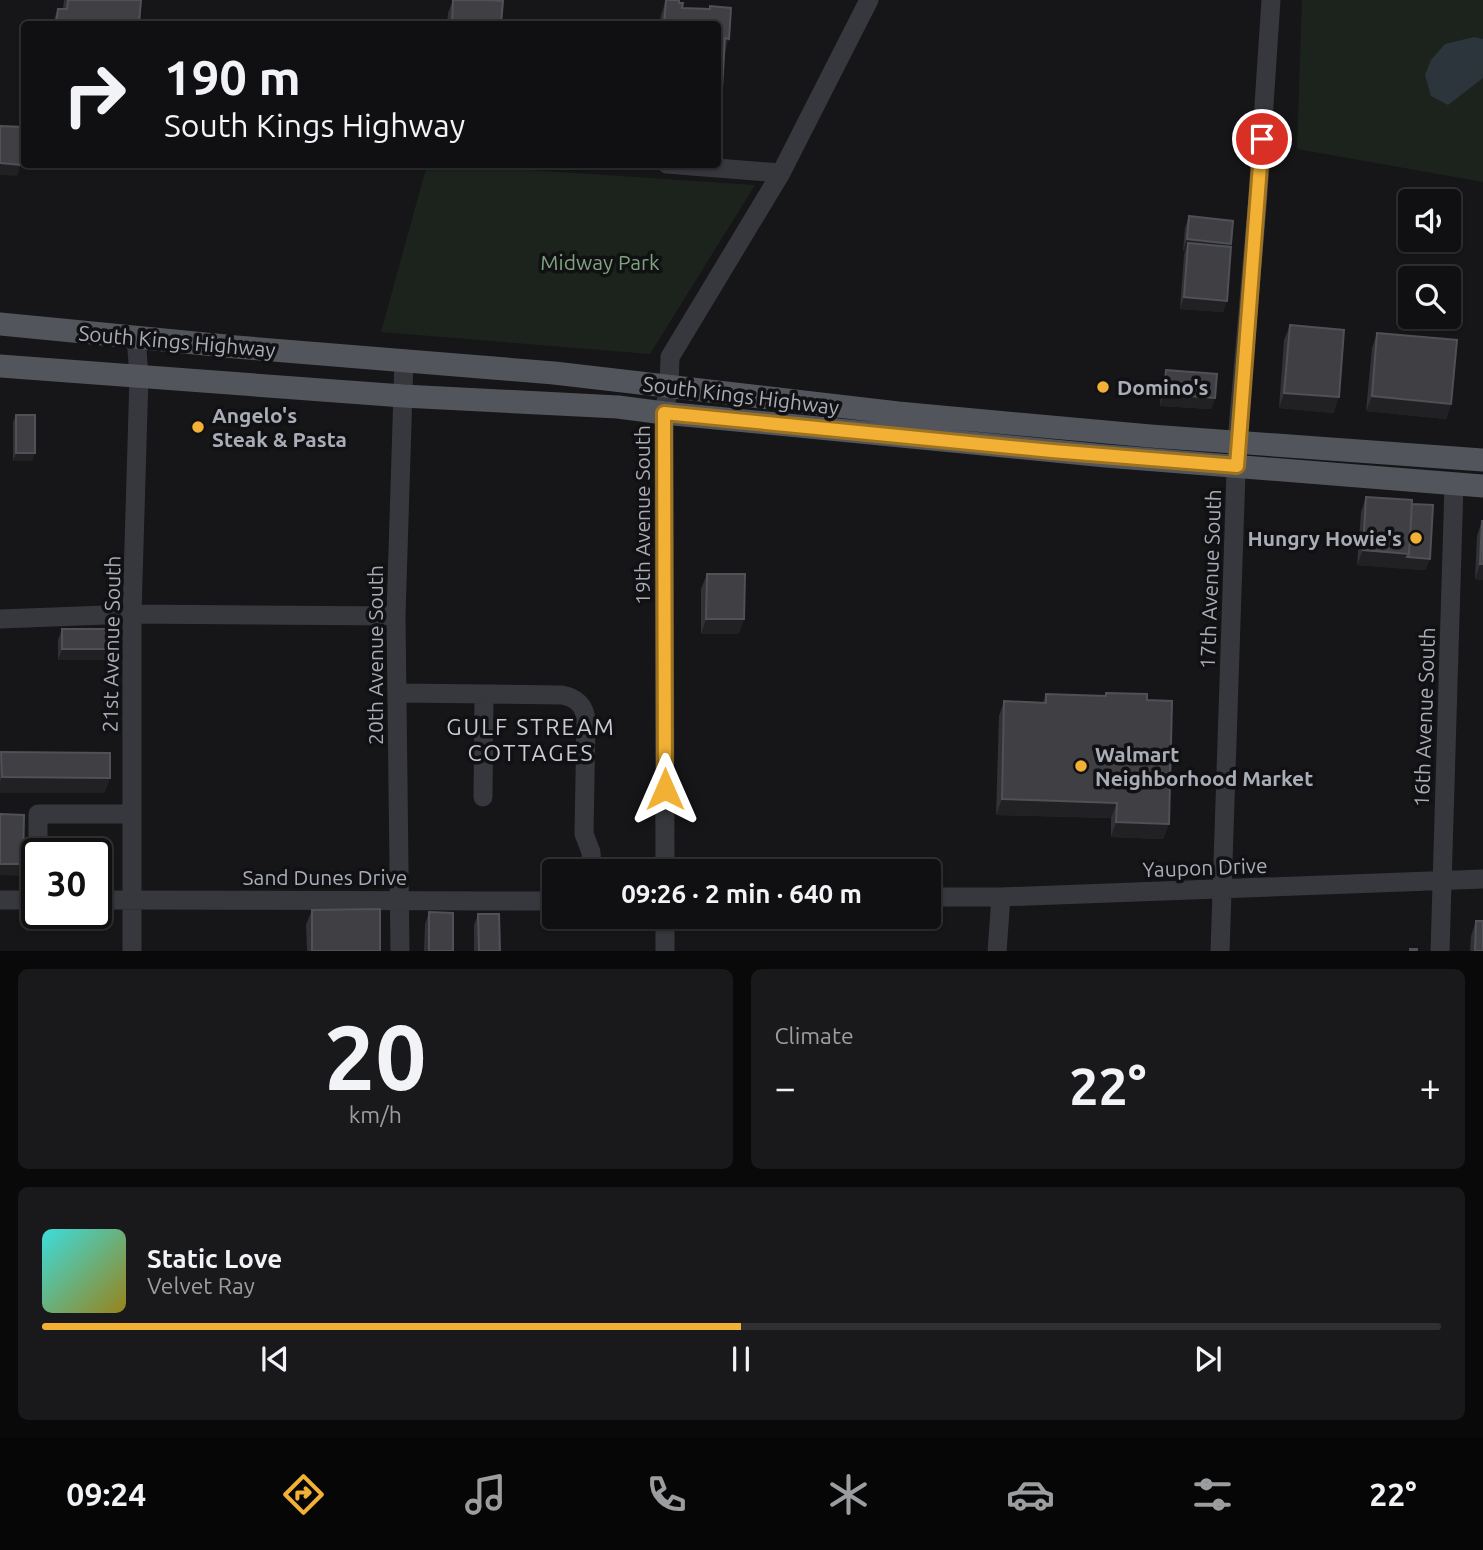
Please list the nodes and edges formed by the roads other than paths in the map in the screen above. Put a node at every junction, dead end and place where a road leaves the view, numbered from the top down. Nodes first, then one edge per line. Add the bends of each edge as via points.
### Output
1 (869, 0) edge
2 (1271, 0) edge
3 (718, 168) edge
4 (781, 173) junction
5 (0, 324) edge
6 (136, 337) junction
7 (404, 359) junction
8 (0, 366) edge
9 (139, 376) junction
10 (669, 386) junction
11 (403, 396) junction
12 (664, 413) junction
13 (1237, 442) junction
14 (1483, 460) edge
15 (1237, 466) junction
16 (1454, 484) junction
17 (1483, 486) edge
18 (132, 614) junction
19 (396, 616) junction
20 (0, 618) edge
21 (399, 693) junction
22 (484, 695) junction
23 (483, 797) dead end
24 (132, 814) junction
25 (38, 838) edge
26 (591, 859) edge
27 (665, 859) edge
28 (1483, 879) edge
29 (1442, 881) junction
30 (1223, 889) junction
31 (941, 897) edge
32 (1001, 897) junction
33 (0, 900) edge
34 (21, 900) edge
35 (112, 900) edge
36 (131, 900) junction
37 (401, 900) junction
38 (542, 901) edge
39 (665, 929) edge
40 (132, 951) edge
41 (400, 951) edge
42 (665, 951) edge
43 (997, 951) edge
44 (1220, 951) edge
45 (1440, 951) edge

1 - 4 street, 19th Avenue South
2 - 13 street, 17th Avenue South
3 - 4 street
4 - 10 street, 19th Avenue South via 677,343 670,357
5 - 6 main road, South Kings Highway
6 - 7 main road, South Kings Highway
6 - 9 street, 21st Avenue South
7 - 10 main road, South Kings Highway
7 - 11 street, 20th Avenue South
8 - 9 main road, South Kings Highway
9 - 11 main road, South Kings Highway
9 - 18 street, 21st Avenue South
10 - 12 street, 19th Avenue South
10 - 13 main road, South Kings Highway via 898,413
11 - 12 main road, South Kings Highway
11 - 19 street, 20th Avenue South
12 - 15 main road, South Kings Highway
12 - 27 street, 19th Avenue South
13 - 14 main road, South Kings Highway
13 - 15 street, 17th Avenue South
15 - 16 main road, South Kings Highway
15 - 30 street, 17th Avenue South
16 - 17 main road, South Kings Highway
16 - 29 street, 16th Avenue South
18 - 19 street
18 - 20 street
18 - 24 street, 21st Avenue South
19 - 21 street, 20th Avenue South
21 - 22 street
21 - 37 street, 20th Avenue South
22 - 23 street
22 - 26 street via 562,695 583,708 584,834
24 - 25 street via 38,814
24 - 36 street, 21st Avenue South
28 - 29 street, Yaupon Drive
29 - 30 street, Yaupon Drive
29 - 45 street, 16th Avenue South
30 - 32 street, Yaupon Drive
30 - 44 street, 17th Avenue South
31 - 32 street, Yaupon Drive
32 - 43 street
33 - 34 street
35 - 36 street, Sand Dunes Drive
36 - 37 street, Sand Dunes Drive
36 - 40 street, 21st Avenue South
37 - 38 street, Sand Dunes Drive
37 - 41 street, 20th Avenue South
39 - 42 street

